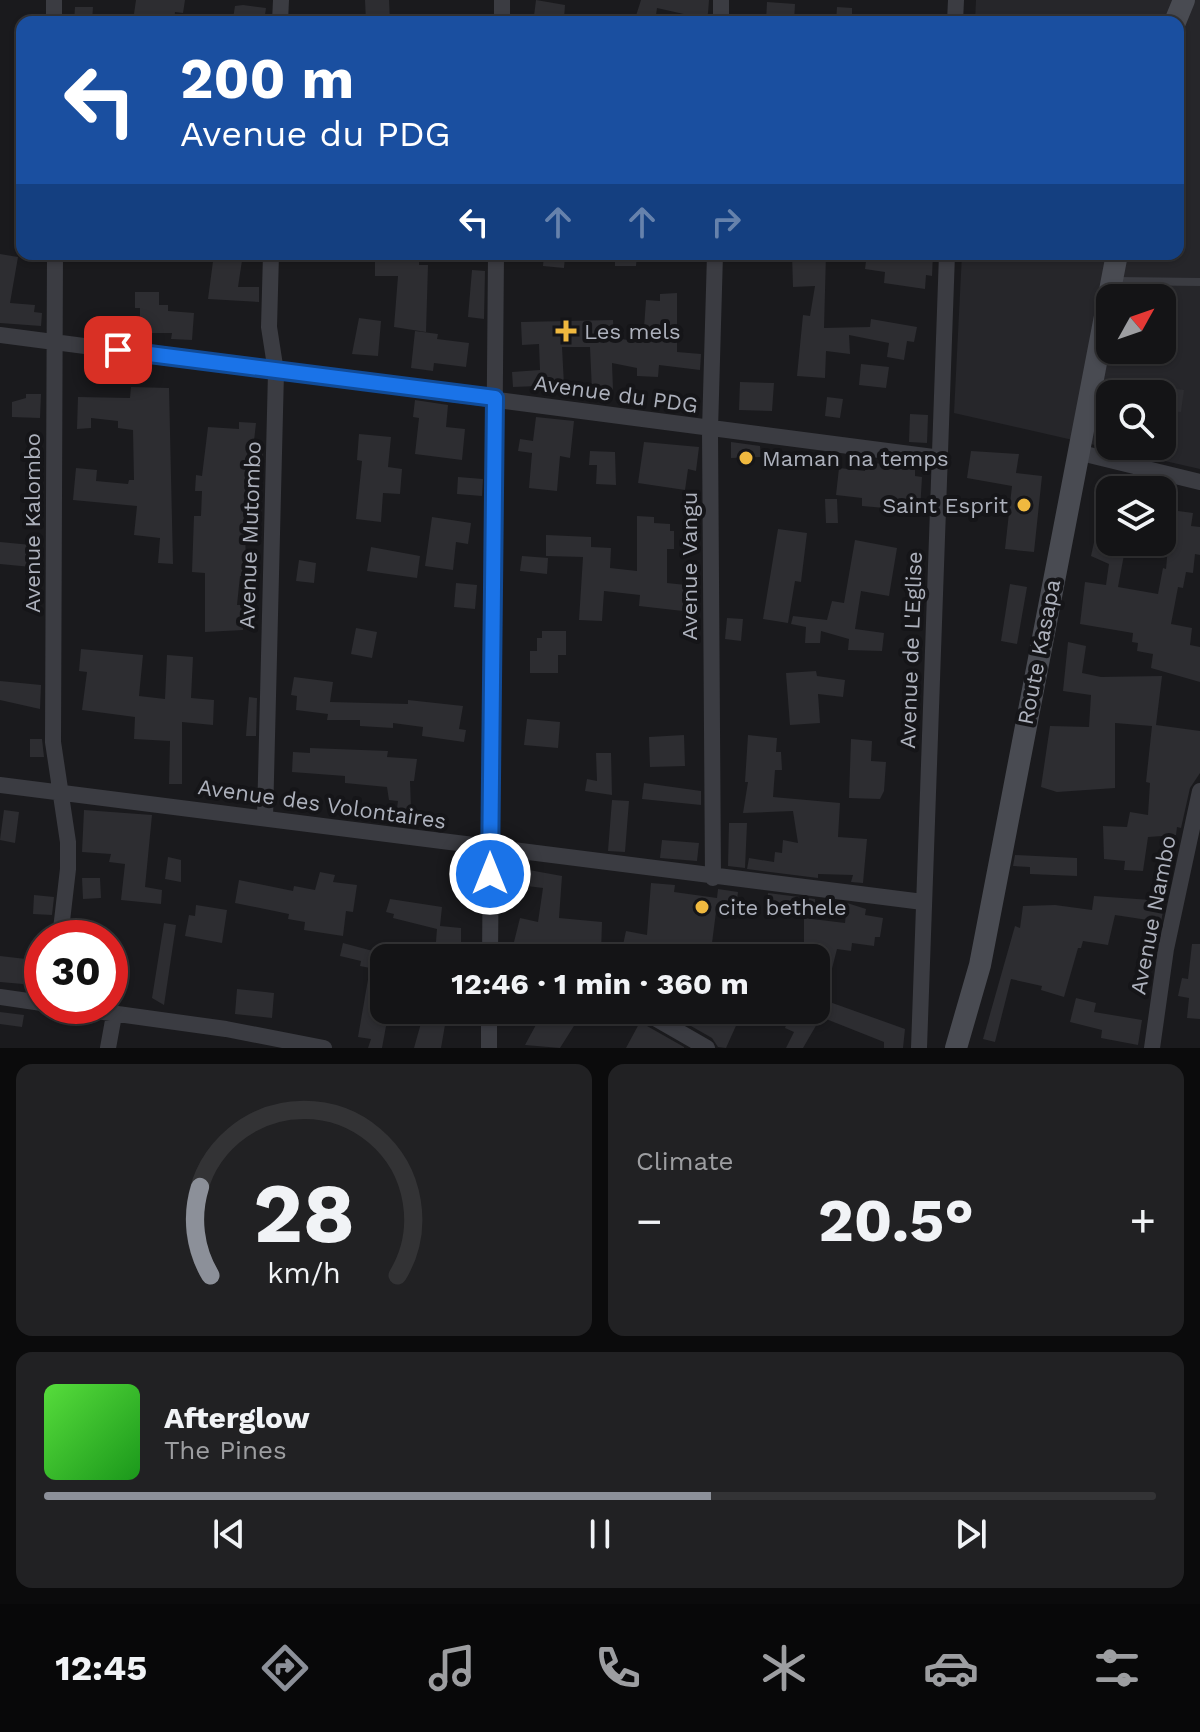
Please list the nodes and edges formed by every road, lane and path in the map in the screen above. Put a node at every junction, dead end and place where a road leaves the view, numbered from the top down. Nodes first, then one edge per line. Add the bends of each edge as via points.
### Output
1 (55, 260) edge
2 (271, 260) edge
3 (496, 260) edge
4 (715, 260) edge
5 (947, 260) edge
6 (1116, 260) edge
7 (1111, 281) junction
8 (1200, 282) edge
9 (0, 335) edge
10 (55, 342) junction
11 (276, 372) junction
12 (495, 398) junction
13 (710, 430) junction
14 (1077, 452) junction
15 (941, 458) junction
16 (1200, 482) edge
17 (0, 785) edge
18 (1200, 791) edge
19 (58, 792) junction
20 (265, 818) junction
21 (489, 849) junction
22 (713, 878) junction
23 (923, 902) junction
24 (62, 920) edge
25 (490, 944) edge
26 (0, 997) edge
27 (24, 1000) edge
28 (128, 1017) edge
29 (112, 1024) edge
30 (489, 1024) edge
31 (665, 1024) edge
32 (108, 1048) edge
33 (324, 1048) edge
34 (489, 1048) edge
35 (707, 1048) edge
36 (919, 1048) edge
37 (956, 1048) edge
38 (1152, 1048) edge

1 - 10 street, Avenue Kalombo
2 - 11 street, Avenue Mutombo via 269,327
3 - 12 street
4 - 13 street, Avenue Vangu
5 - 15 street, Avenue de L'Eglise
6 - 7 main road, Route Kasapa
7 - 8 lane
7 - 14 main road, Route Kasapa
9 - 10 street, Avenue du PDG
10 - 11 street, Avenue du PDG
10 - 19 street, Avenue Kalombo via 53,742
11 - 12 street, Avenue du PDG
11 - 20 street, Avenue Mutombo
12 - 13 street, Avenue du PDG
12 - 21 street
13 - 15 street, Avenue du PDG
13 - 22 street, Avenue Vangu
14 - 16 street
14 - 37 main road, Route Kasapa via 980,965
15 - 23 street, Avenue de L'Eglise
17 - 19 street, Avenue des Volontaires
18 - 38 street, Avenue Nambo via 1166,949
19 - 20 street, Avenue des Volontaires
19 - 24 street, Avenue Kalombo via 68,855
20 - 21 street, Avenue des Volontaires
21 - 22 street, Avenue des Volontaires
21 - 25 street
22 - 23 street, Avenue des Volontaires
23 - 36 street, Avenue de L'Eglise
26 - 27 street
28 - 33 street
29 - 32 street
30 - 34 street
31 - 35 street

